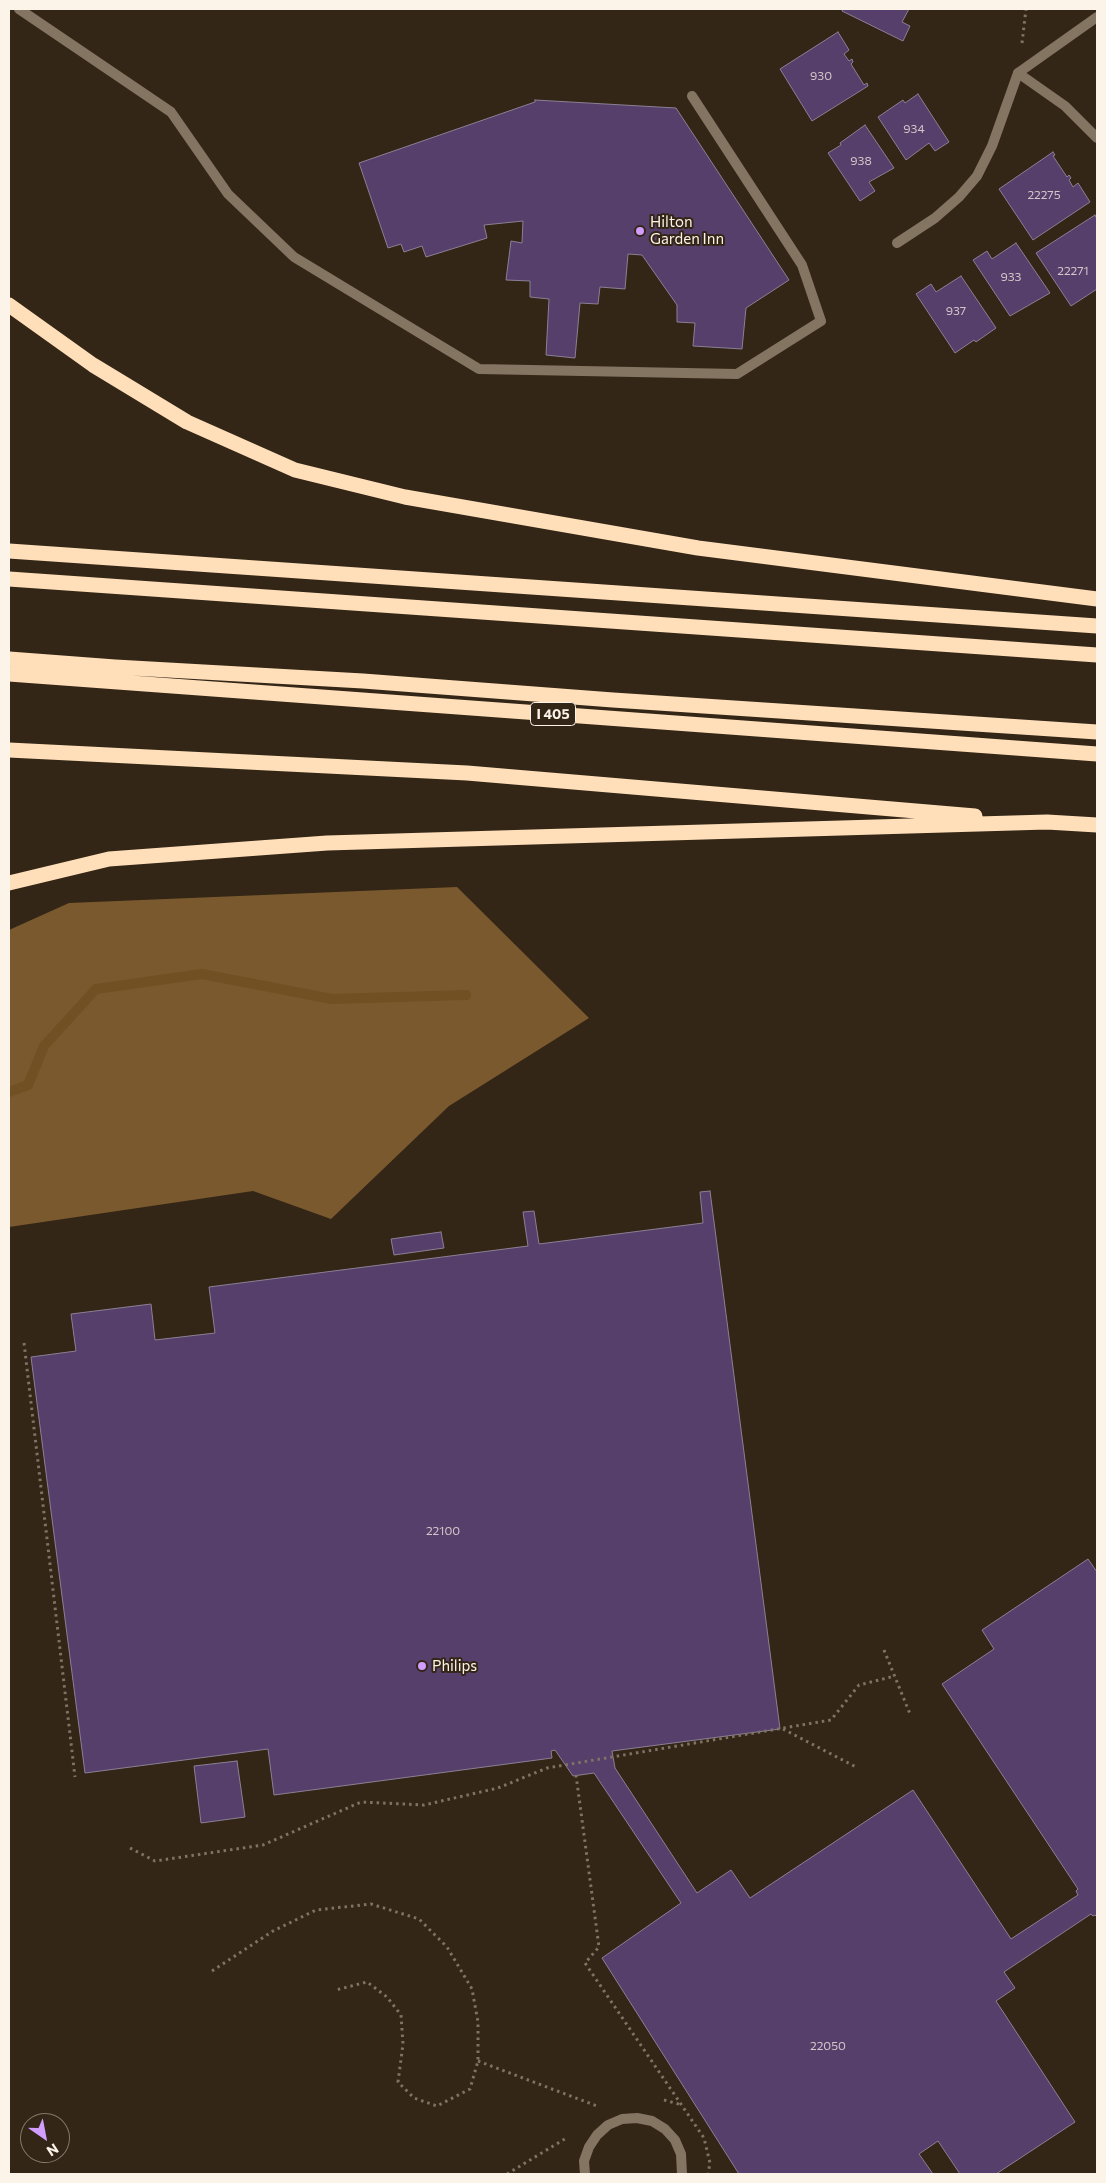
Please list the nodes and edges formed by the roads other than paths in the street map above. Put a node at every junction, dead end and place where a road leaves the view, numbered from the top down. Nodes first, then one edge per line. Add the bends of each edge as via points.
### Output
1 (19, 9) edge
2 (1097, 17) edge
3 (1018, 73) junction
4 (692, 96) dead end
5 (1097, 138) edge
6 (897, 244) dead end
7 (9, 305) edge
8 (9, 552) edge
9 (9, 580) edge
10 (1097, 599) edge
11 (1097, 626) edge
12 (1097, 655) edge
13 (9, 658) edge
14 (9, 674) edge
15 (1097, 732) edge
16 (9, 750) edge
17 (1097, 754) edge
18 (1047, 822) junction
19 (1097, 825) edge
20 (9, 883) edge
21 (582, 2173) edge
22 (682, 2174) edge

1 - 4 street via 171,112 228,194 294,257 479,369 737,374 821,321 802,265
2 - 3 street
3 - 5 street via 1065,106
3 - 6 street via 992,146 976,176 936,218
7 - 10 highway via 93,365 187,422 295,470 405,497 698,548
8 - 11 highway
9 - 12 highway
13 - 15 highway, I 405
14 - 17 highway, I 405
16 - 18 highway via 467,773
18 - 19 highway
18 - 20 highway via 328,844 109,859
21 - 22 street via 589,2147 597,2134 622,2119 637,2118 652,2121 675,2140 681,2154

